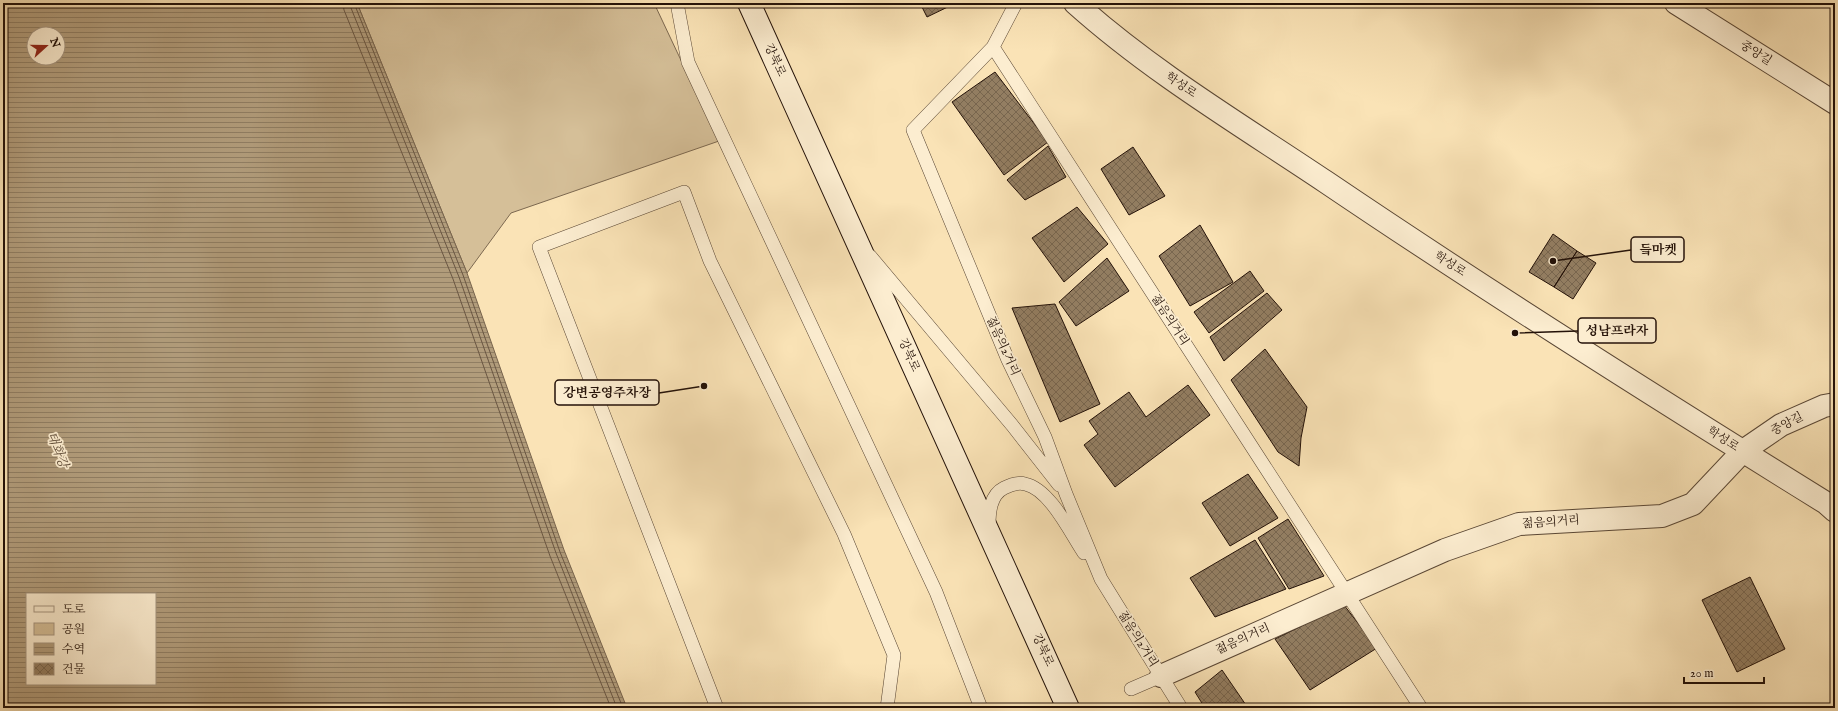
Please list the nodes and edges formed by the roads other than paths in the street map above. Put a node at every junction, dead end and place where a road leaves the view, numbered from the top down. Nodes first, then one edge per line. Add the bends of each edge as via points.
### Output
1 (677, 3) edge
2 (749, 3) edge
3 (1016, 3) edge
4 (1075, 3) edge
5 (1676, 3) edge
6 (993, 47) junction
7 (1835, 103) edge
8 (858, 241) junction
9 (1835, 404) edge
10 (1743, 451) junction
11 (1066, 494) junction
12 (1835, 511) edge
13 (990, 534) junction
14 (1101, 579) junction
15 (1347, 592) junction
16 (1161, 676) junction
17 (1131, 689) dead end
18 (717, 708) edge
19 (887, 708) edge
20 (981, 708) edge
21 (1068, 708) edge
22 (1181, 708) edge
23 (1421, 708) edge

1 - 20 lane via 688,62 936,592
2 - 8 street, 강북로
3 - 6 lane, 젊음의2거리
4 - 10 street, 학성로 via 1145,61 1390,226
5 - 7 street, 중앙길
6 - 11 lane, 젊음의2거리 via 913,130 1008,360 1045,437
6 - 15 lane, 젊음의거리
8 - 11 lane via 1012,425
8 - 13 street, 강북로
9 - 10 street, 중앙길 via 1824,406 1781,425
10 - 12 street, 학성로
10 - 15 street, 젊음의거리 via 1693,504 1662,516 1518,524 1445,550
11 - 14 lane, 젊음의2거리
13 - 14 lane via 989,516 992,501 1000,490 1011,485 1025,484 1038,490 1052,503
13 - 21 street, 강북로
14 - 16 lane, 젊음의2거리
15 - 16 street, 젊음의거리
15 - 23 lane, 젊음의거리
16 - 17 lane, 젊음의2거리
16 - 22 lane
18 - 19 lane via 539,247 684,192 710,261 844,534 894,655

